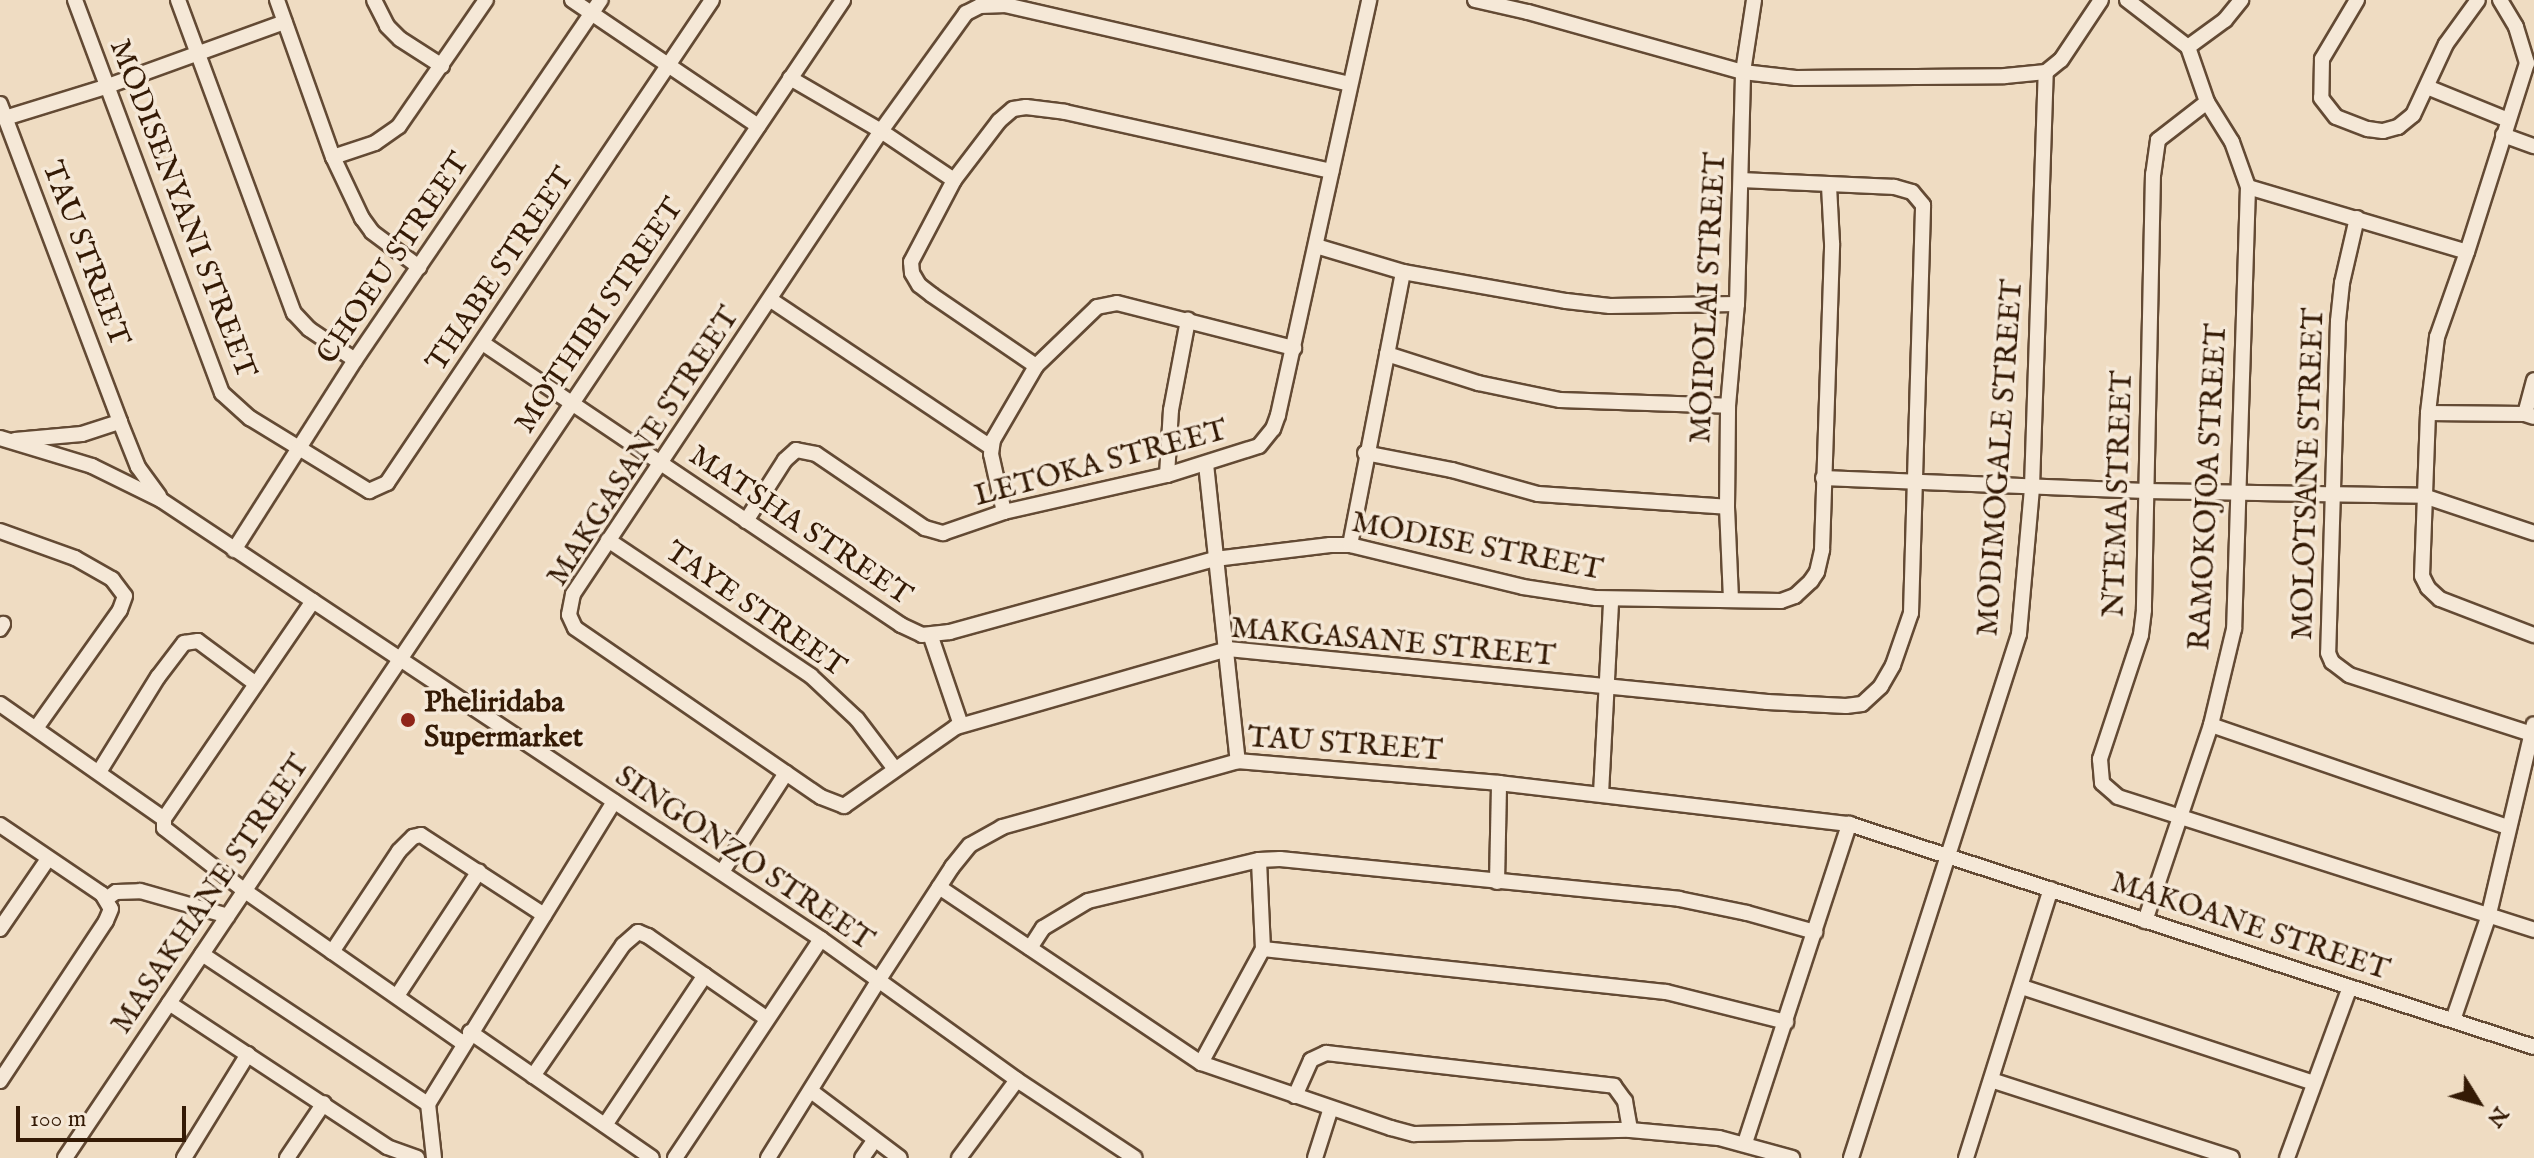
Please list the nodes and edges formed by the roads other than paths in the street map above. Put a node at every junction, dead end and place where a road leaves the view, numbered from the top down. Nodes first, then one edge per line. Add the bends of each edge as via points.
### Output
1 (75, 0) edge
2 (178, 0) edge
3 (277, 0) edge
4 (374, 0) edge
5 (486, 0) edge
6 (572, 0) edge
7 (601, 0) edge
8 (712, 0) edge
9 (843, 0) edge
10 (1369, 0) edge
11 (1475, 0) edge
12 (1754, 0) edge
13 (2101, 0) edge
14 (2127, 0) edge
15 (2241, 0) edge
16 (2357, 0) edge
17 (2478, 0) edge
18 (2500, 0) edge
19 (591, 14) junction
20 (285, 22) junction
21 (2188, 47) junction
22 (197, 53) junction
23 (2530, 62) edge
24 (669, 65) junction
25 (442, 66) junction
26 (1743, 72) junction
27 (2046, 72) junction
28 (790, 78) junction
29 (1350, 84) junction
30 (105, 87) junction
31 (2427, 87) junction
32 (2207, 102) junction
33 (3, 111) edge
34 (2506, 119) junction
35 (758, 126) junction
36 (881, 131) junction
37 (2503, 135) junction
38 (2534, 146) edge
39 (333, 157) junction
40 (1332, 171) junction
41 (954, 180) junction
42 (1742, 180) junction
43 (1829, 185) junction
44 (2248, 187) junction
45 (2357, 218) junction
46 (1316, 246) junction
47 (2467, 252) junction
48 (419, 267) junction
49 (1403, 272) junction
50 (771, 300) junction
51 (1737, 304) junction
52 (1188, 320) junction
53 (484, 344) junction
54 (1294, 348) junction
55 (1387, 354) junction
56 (355, 360) junction
57 (1036, 366) junction
58 (2534, 380) edge
59 (573, 404) junction
60 (1728, 406) junction
61 (2428, 413) junction
62 (2530, 415) edge
63 (120, 422) junction
64 (3, 440) edge
65 (301, 447) junction
66 (991, 447) junction
67 (1365, 453) junction
68 (660, 464) junction
69 (1206, 464) junction
70 (1167, 475) junction
71 (1823, 478) junction
72 (1918, 484) junction
73 (2032, 487) junction
74 (2146, 491) junction
75 (2239, 493) junction
76 (2330, 494) junction
77 (2424, 496) junction
78 (161, 500) junction
79 (1727, 507) junction
80 (1004, 512) junction
81 (746, 521) junction
82 (0, 531) edge
83 (2534, 533) edge
84 (608, 540) junction
85 (1350, 545) junction
86 (234, 550) junction
87 (1215, 559) junction
88 (1731, 599) junction
89 (1611, 600) junction
90 (313, 601) junction
91 (2534, 635) edge
92 (931, 637) junction
93 (1228, 649) junction
94 (400, 662) junction
95 (256, 684) junction
96 (1608, 688) junction
97 (0, 704) edge
98 (961, 725) junction
99 (2211, 725) junction
100 (36, 728) junction
101 (2533, 729) edge
102 (1238, 761) junction
103 (895, 769) junction
104 (99, 772) junction
105 (786, 773) junction
106 (1499, 783) junction
107 (1601, 794) junction
108 (614, 802) junction
109 (2180, 816) junction
110 (164, 819) junction
111 (1849, 824) junction
112 (0, 825) edge
113 (2508, 827) junction
114 (1950, 856) junction
115 (48, 859) junction
116 (1259, 860) junction
117 (479, 871) junction
118 (722, 872) junction
119 (1497, 882) junction
120 (939, 887) junction
121 (2051, 889) junction
122 (245, 891) junction
123 (106, 899) junction
124 (544, 915) junction
125 (228, 916) junction
126 (2488, 918) junction
127 (2145, 921) junction
128 (0, 929) edge
129 (2534, 930) edge
130 (1815, 932) junction
131 (821, 939) junction
132 (1030, 948) junction
133 (1263, 949) junction
134 (332, 952) junction
135 (202, 954) junction
136 (705, 975) junction
137 (878, 981) junction
138 (2022, 987) junction
139 (2350, 987) junction
140 (397, 996) junction
141 (169, 1003) junction
142 (766, 1018) junction
143 (2453, 1020) junction
144 (1786, 1022) junction
145 (467, 1037) junction
146 (2534, 1047) edge
147 (248, 1054) junction
148 (1201, 1063) junction
149 (533, 1076) junction
150 (1017, 1080) junction
151 (1991, 1080) junction
152 (0, 1081) edge
153 (2314, 1083) junction
154 (811, 1091) junction
155 (1295, 1096) junction
156 (324, 1103) junction
157 (428, 1104) junction
158 (1331, 1108) junction
159 (605, 1125) junction
160 (1630, 1130) junction
161 (874, 1141) junction
162 (1745, 1143) junction
163 (386, 1152) edge
164 (962, 1154) edge
165 (65, 1158) edge
166 (184, 1158) edge
167 (287, 1158) edge
168 (417, 1158) edge
169 (434, 1158) edge
170 (652, 1158) edge
171 (675, 1158) edge
172 (768, 1158) edge
173 (862, 1158) edge
174 (900, 1158) edge
175 (978, 1158) edge
176 (1135, 1158) edge
177 (1315, 1158) edge
178 (1792, 1158) edge
179 (1851, 1158) edge
180 (1966, 1158) edge
181 (2232, 1158) edge
182 (2287, 1158) edge

1 - 30 street, MODISENYANI STREET
2 - 22 street
3 - 20 street
4 - 25 street via 400,39
5 - 25 street
6 - 19 street
7 - 19 street, CHOEU STREET
8 - 24 street, THABE STREET
9 - 28 street, MOTHIBI STREET
10 - 29 street, LETOKA STREET
11 - 26 street
12 - 26 street, MOIPOLAI STREET
13 - 27 street via 2061,60
14 - 21 street
15 - 21 street via 2225,20
16 - 31 street via 2322,59 2321,98 2327,110 2383,131 2407,121
17 - 31 street via 2446,44
18 - 23 street
19 - 24 street
19 - 48 street, CHOEU STREET
20 - 22 street
20 - 39 street
21 - 32 street, RAMOKOJOA STREET
22 - 30 street
22 - 56 street via 294,313
23 - 34 street
24 - 35 street
24 - 53 street, THABE STREET
25 - 39 street via 389,136
26 - 27 street via 1796,78
26 - 42 street, MOIPOLAI STREET
27 - 73 street, MODIMOGALE STREET
28 - 35 street, MOTHIBI STREET
28 - 36 street
29 - 36 street, MAKGASANE STREET via 992,4 971,10 957,22
29 - 40 street, LETOKA STREET
30 - 33 street
30 - 65 street, MODISENYANI STREET via 222,393 250,418
31 - 34 street
32 - 44 street, RAMOKOJOA STREET via 2232,142
32 - 74 street, NTEMA STREET via 2158,140
33 - 63 street, TAU STREET
34 - 37 street
35 - 59 street, MOTHIBI STREET
36 - 41 street
36 - 50 street, MAKGASANE STREET
37 - 38 street
37 - 47 street
39 - 48 street via 368,226
40 - 41 street via 1026,107 1013,109 999,121
40 - 46 street, LETOKA STREET
41 - 57 street via 911,262 914,278
42 - 43 street, MAKGASANE STREET
42 - 51 street, MOIPOLAI STREET
43 - 71 street, MODISE STREET via 1832,243
43 - 72 street, MAKGASANE STREET via 1903,188 1923,205
44 - 45 street
44 - 75 street, RAMOKOJOA STREET
45 - 47 street
45 - 76 street, MOLOTSANE STREET via 2338,321
46 - 49 street
46 - 54 street, LETOKA STREET
47 - 61 street via 2437,337
48 - 56 street, CHOEU STREET
49 - 51 street via 1610,306
49 - 55 street
50 - 66 street
50 - 68 street, MAKGASANE STREET
51 - 60 street, MOIPOLAI STREET
52 - 54 street
52 - 57 street via 1108,303 1097,307
52 - 70 street via 1171,410
53 - 59 street, MATSHA STREET
53 - 65 street, THABE STREET via 387,483 376,490 362,487
54 - 69 street, LETOKA STREET via 1268,438 1249,452
55 - 60 street via 1478,383 1560,400
55 - 67 street
56 - 65 street, CHOEU STREET
57 - 66 street
58 - 62 street
59 - 68 street, MATSHA STREET
59 - 94 street, MOTHIBI STREET
60 - 79 street, MOIPOLAI STREET
61 - 62 street
61 - 77 street
63 - 64 street, SINGONZO STREET via 82,434
63 - 78 street, SINGONZO STREET via 138,467
64 - 78 street, SINGONZO STREET via 92,466
65 - 86 street, CHOEU STREET
66 - 80 street
67 - 79 street via 1538,494
67 - 85 street
68 - 81 street, MATSHA STREET
68 - 84 street, MAKGASANE STREET
69 - 70 street, LETOKA STREET
69 - 87 street
70 - 80 street, LETOKA STREET
71 - 72 street
71 - 88 street, MODISE STREET via 1822,550 1811,581 1781,601
72 - 73 street
72 - 96 street, MAKGASANE STREET via 1911,613 1893,665 1862,704
73 - 74 street
73 - 114 street, MODIMOGALE STREET via 2019,634
74 - 75 street
74 - 109 street, NTEMA STREET via 2141,635 2100,771 2107,791
75 - 76 street
75 - 99 street, RAMOKOJOA STREET via 2234,629
76 - 77 street
76 - 101 street, MOLOTSANE STREET via 2332,662 2349,675
77 - 83 street
77 - 91 street via 2422,576 2428,588 2454,605
78 - 86 street, SINGONZO STREET
79 - 88 street, MOIPOLAI STREET
80 - 81 street, LETOKA STREET via 948,532 933,532 803,449 785,460
81 - 92 street, MATSHA STREET via 901,625
82 - 100 street via 75,558 112,579 125,596
84 - 103 street, TAYE STREET via 811,676 857,719
84 - 105 street, MAKGASANE STREET via 573,594 569,615 575,628
85 - 87 street, MODISE STREET
85 - 89 street, MODISE STREET via 1523,587
86 - 90 street, SINGONZO STREET
87 - 92 street, MODISE STREET
87 - 93 street
88 - 89 street, MODISE STREET
89 - 96 street
90 - 94 street, SINGONZO STREET
90 - 95 street
92 - 98 street
93 - 96 street, MAKGASANE STREET
93 - 98 street, MAKGASANE STREET
93 - 102 street
94 - 108 street, SINGONZO STREET
94 - 122 street, MASAKHANE STREET
95 - 104 street via 198,641 184,643
95 - 110 street
96 - 107 street
97 - 100 street
98 - 103 street, MAKGASANE STREET
99 - 109 street, RAMOKOJOA STREET
99 - 113 street
100 - 104 street
101 - 113 street
102 - 106 street, TAU STREET
102 - 120 street, TAU STREET via 1002,827 961,854
103 - 105 street, MAKGASANE STREET via 844,806
104 - 110 street
105 - 118 street
106 - 107 street, TAU STREET
106 - 119 street
107 - 111 street, TAU STREET
108 - 118 street, SINGONZO STREET
108 - 124 street
109 - 126 street, NTEMA STREET
109 - 127 street, RAMOKOJOA STREET
110 - 122 street via 172,837
111 - 114 street, TAU STREET
111 - 130 street
112 - 115 street
113 - 126 street
114 - 121 street, MAKOANE STREET
114 - 179 street, MODIMOGALE STREET
115 - 123 street
115 - 128 street
116 - 119 street
116 - 132 street via 1088,901 1043,928
116 - 133 street
117 - 124 street
117 - 134 street via 431,839 413,837
117 - 140 street
118 - 131 street, SINGONZO STREET
119 - 130 street via 1679,899
120 - 132 street
120 - 137 street, TAU STREET
121 - 127 street, MAKOANE STREET
121 - 138 street
122 - 125 street, MASAKHANE STREET
122 - 134 street
123 - 125 street via 116,892 140,891
123 - 152 street via 111,909 106,921
124 - 145 street
125 - 135 street, MASAKHANE STREET
126 - 129 street, NTEMA STREET
126 - 143 street
127 - 139 street, MAKOANE STREET
130 - 144 street
131 - 137 street, SINGONZO STREET
131 - 142 street
132 - 148 street
133 - 144 street via 1666,992
133 - 148 street
134 - 140 street
135 - 141 street, MASAKHANE STREET
135 - 157 street
136 - 142 street
136 - 149 street via 642,933 632,936
136 - 159 street
137 - 150 street, SINGONZO STREET
137 - 154 street, TAU STREET
138 - 151 street
138 - 153 street
139 - 143 street, MAKOANE STREET
139 - 153 street
140 - 145 street
141 - 147 street
141 - 165 street, MASAKHANE STREET
142 - 171 street
143 - 146 street, MAKOANE STREET
144 - 162 street
145 - 149 street
145 - 157 street
147 - 156 street
147 - 166 street
148 - 155 street
149 - 159 street
150 - 164 street
150 - 176 street, SINGONZO STREET
151 - 180 street
151 - 181 street
153 - 182 street
154 - 161 street
154 - 172 street, TAU STREET
155 - 158 street
155 - 160 street via 1311,1060 1326,1053 1614,1086 1625,1101
156 - 163 street
156 - 167 street
157 - 169 street
158 - 160 street via 1414,1134
158 - 177 street
159 - 170 street
160 - 162 street
161 - 173 street
161 - 174 street
162 - 178 street
163 - 168 street
164 - 175 street

